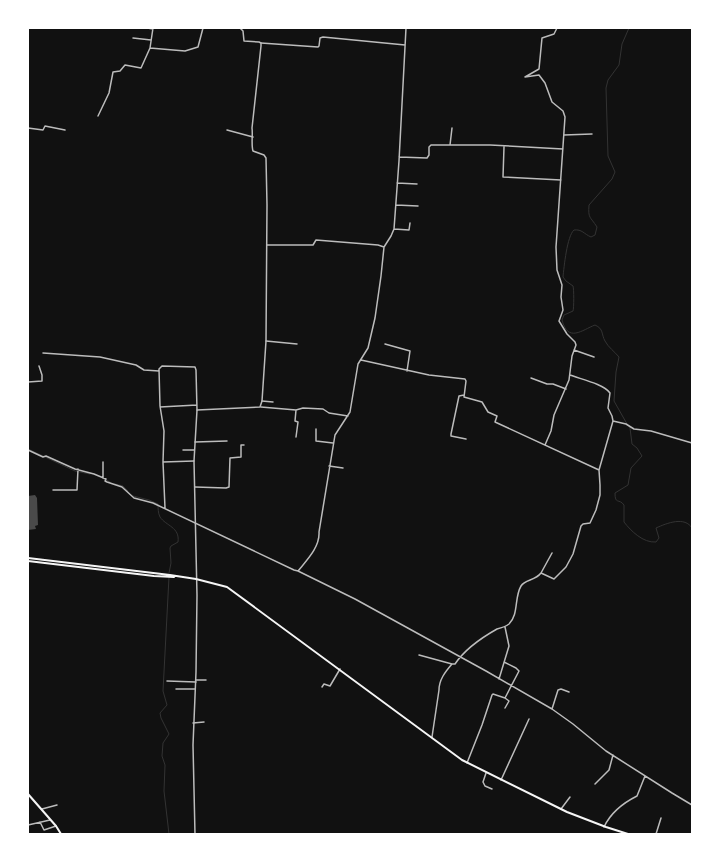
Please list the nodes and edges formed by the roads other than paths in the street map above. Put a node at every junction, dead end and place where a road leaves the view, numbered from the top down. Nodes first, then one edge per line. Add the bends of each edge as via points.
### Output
1 (147, 28) edge
2 (203, 28) edge
3 (240, 28) edge
4 (406, 28) edge
5 (557, 28) edge
6 (153, 29) edge
7 (133, 38) dead end
8 (151, 40) junction
9 (261, 43) junction
10 (405, 44) junction
11 (150, 48) junction
12 (98, 116) dead end
13 (28, 128) edge
14 (452, 128) dead end
15 (65, 130) dead end
16 (227, 130) dead end
17 (592, 134) dead end
18 (564, 135) junction
19 (253, 137) junction
20 (450, 145) junction
21 (504, 147) junction
22 (563, 149) junction
23 (399, 157) junction
24 (561, 180) junction
25 (398, 183) junction
26 (417, 184) dead end
27 (395, 205) junction
28 (418, 206) dead end
29 (410, 223) dead end
30 (394, 229) junction
31 (267, 244) junction
32 (384, 247) junction
33 (266, 341) junction
34 (297, 344) dead end
35 (385, 344) dead end
36 (574, 350) junction
37 (43, 354) dead end
38 (594, 357) dead end
39 (361, 360) junction
40 (39, 366) dead end
41 (159, 371) junction
42 (406, 371) junction
43 (570, 375) junction
44 (531, 378) dead end
45 (28, 382) edge
46 (566, 388) junction
47 (464, 395) junction
48 (262, 401) junction
49 (273, 402) dead end
50 (196, 405) junction
51 (160, 406) junction
52 (261, 407) junction
53 (197, 410) junction
54 (296, 410) junction
55 (348, 416) junction
56 (614, 421) junction
57 (316, 429) dead end
58 (296, 437) dead end
59 (466, 439) dead end
60 (227, 441) dead end
61 (195, 442) junction
62 (334, 443) junction
63 (692, 443) edge
64 (244, 445) dead end
65 (545, 445) junction
66 (28, 450) edge
67 (183, 450) dead end
68 (194, 450) junction
69 (194, 461) junction
70 (103, 462) dead end
71 (163, 462) junction
72 (329, 466) junction
73 (343, 468) dead end
74 (78, 470) junction
75 (599, 470) junction
76 (103, 478) junction
77 (195, 487) junction
78 (53, 490) dead end
79 (165, 508) junction
80 (196, 524) junction
81 (552, 553) dead end
82 (28, 558) edge
83 (28, 561) edge
84 (298, 571) junction
85 (541, 573) junction
86 (175, 577) junction
87 (196, 579) junction
88 (505, 626) junction
89 (419, 655) dead end
90 (460, 657) junction
91 (504, 662) junction
92 (452, 664) junction
93 (340, 669) junction
94 (499, 679) junction
95 (206, 680) dead end
96 (166, 681) dead end
97 (196, 681) junction
98 (512, 686) junction
99 (322, 687) dead end
100 (176, 689) dead end
101 (195, 689) junction
102 (569, 692) dead end
103 (505, 698) junction
104 (505, 708) dead end
105 (552, 709) junction
106 (528, 719) dead end
107 (204, 722) dead end
108 (193, 723) junction
109 (432, 737) junction
110 (613, 755) junction
111 (467, 763) junction
112 (486, 772) junction
113 (645, 776) junction
114 (501, 780) junction
115 (595, 784) dead end
116 (492, 789) dead end
117 (28, 794) edge
118 (570, 798) dead end
119 (57, 805) dead end
120 (692, 805) edge
121 (42, 809) junction
122 (561, 809) junction
123 (661, 818) dead end
124 (50, 820) junction
125 (40, 822) junction
126 (28, 825) edge
127 (56, 826) junction
128 (604, 827) junction
129 (61, 834) edge
130 (195, 834) edge
131 (628, 834) edge
132 (656, 834) edge

1 - 6 street
2 - 11 street via 199,46 188,51
3 - 9 street via 244,41
4 - 10 street
5 - 18 street via 554,34 542,38 539,69 525,77 539,76 545,83 552,102 564,113
6 - 8 street
7 - 8 street
8 - 11 street
9 - 10 street via 318,47 320,38 323,37
9 - 19 street
10 - 23 street
11 - 12 street via 141,68 126,65 120,71 113,72 109,93
13 - 15 street via 43,130 45,126
14 - 20 street
16 - 19 street
17 - 18 street
18 - 22 street
19 - 31 street via 253,150 266,157
20 - 21 street
20 - 23 street via 430,145 427,158
21 - 22 street
21 - 24 street via 503,177
22 - 24 street
23 - 25 street
24 - 36 street via 556,252 557,270 562,285 562,310 559,321 576,342
25 - 26 street
25 - 27 street
27 - 28 street
27 - 30 street
29 - 30 street via 409,230
30 - 32 street
31 - 32 street via 313,245 316,240
31 - 33 street
32 - 39 street via 368,348
33 - 34 street
33 - 48 street
35 - 42 street via 410,351
36 - 38 street
36 - 43 street
37 - 41 street via 100,357 136,365 144,370
39 - 42 street
39 - 55 street via 358,364
40 - 45 street via 42,381
41 - 50 street via 162,366 195,367
41 - 51 street
42 - 47 street via 463,379 466,381
43 - 46 street
43 - 56 street via 609,391 608,408
44 - 46 street
46 - 65 street
47 - 59 street via 459,396 451,436
47 - 65 street via 465,398 482,402 488,412 497,416 495,422
48 - 49 street
48 - 52 street
50 - 51 street
50 - 53 street
51 - 71 street
52 - 53 street
52 - 54 street
53 - 61 street
54 - 55 street via 323,409 329,413
54 - 58 street
55 - 62 street via 337,431
56 - 63 street
56 - 75 street
57 - 62 street via 316,441
60 - 61 street
61 - 68 street
62 - 72 street
64 - 77 street via 241,445 241,457 230,458 229,487
65 - 75 street
66 - 74 street
67 - 68 street
68 - 69 street
69 - 71 street
69 - 77 street
70 - 76 street
71 - 79 street
72 - 73 street
72 - 84 street via 319,540
74 - 76 street
74 - 78 street via 77,490
75 - 85 street via 600,495 596,510 590,523 581,526 569,564 554,578
76 - 79 street via 122,487 134,498 153,502
77 - 80 street
79 - 80 street
80 - 84 street
80 - 87 street
81 - 85 street
82 - 86 main road
83 - 86 main road
84 - 90 street
85 - 88 street via 521,586 514,614 510,623
86 - 87 main road
87 - 93 main road via 232,590
87 - 97 street
88 - 90 street via 476,643
88 - 91 street via 509,646
89 - 92 street
90 - 92 street
90 - 94 street
91 - 94 street
91 - 98 street via 519,670
92 - 109 street via 439,683
93 - 99 street via 330,686 324,684
93 - 109 main road
94 - 98 street
95 - 97 street
96 - 97 street
97 - 101 street
98 - 103 street
98 - 105 street
100 - 101 street
101 - 108 street
102 - 105 street via 558,690
103 - 104 street via 510,701
103 - 111 street via 492,695
105 - 110 street
106 - 114 street
107 - 108 street
108 - 130 street
109 - 111 main road
110 - 113 street
110 - 115 street via 609,770
111 - 112 main road
112 - 114 main road
112 - 116 street via 484,784
113 - 120 street
113 - 128 street via 637,796 621,805
114 - 122 main road
117 - 121 main road
118 - 122 street
119 - 121 street
121 - 124 main road
122 - 128 main road
123 - 132 street
124 - 125 street
124 - 127 main road
125 - 126 street
125 - 127 street via 44,830
127 - 129 main road
128 - 131 main road

